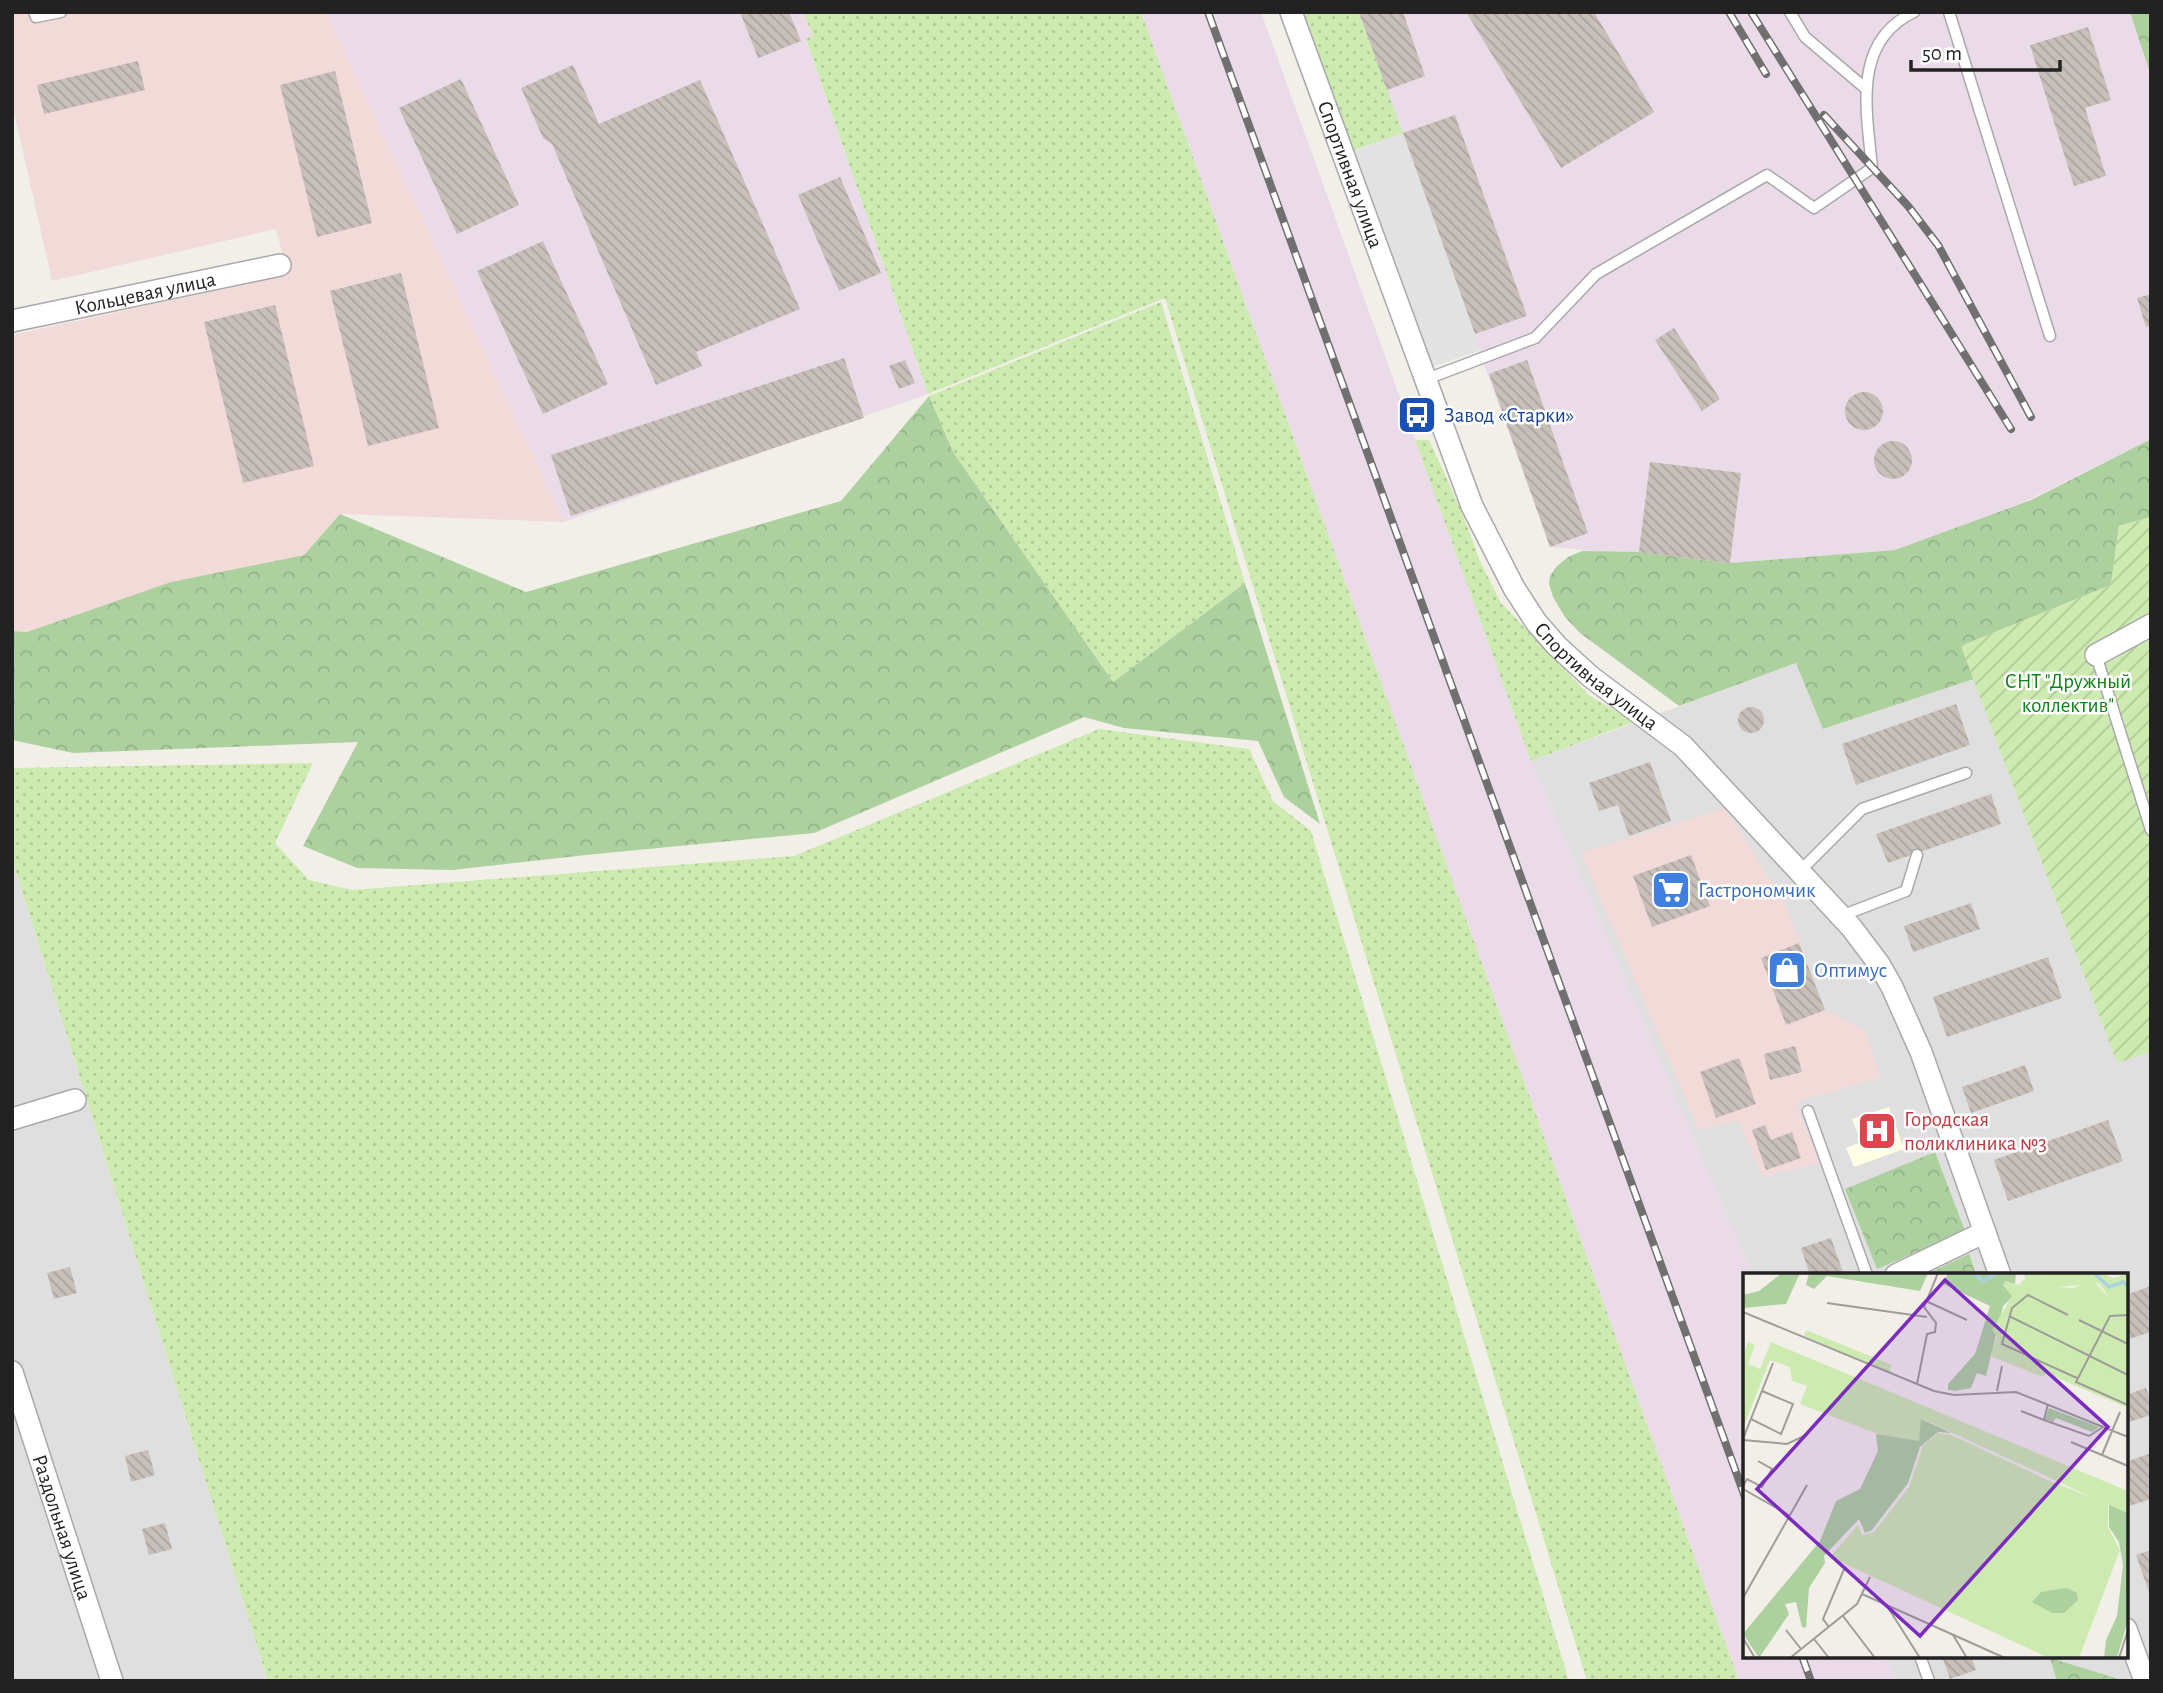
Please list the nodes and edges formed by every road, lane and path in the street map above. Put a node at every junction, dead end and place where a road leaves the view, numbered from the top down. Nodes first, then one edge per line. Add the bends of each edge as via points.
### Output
1 (34, 12) edge
2 (61, 12) edge
3 (1291, 12) edge
4 (1790, 12) edge
5 (1914, 12) edge
6 (1949, 12) edge
7 (1865, 88) junction
8 (280, 265) dead end
9 (13, 316) edge
10 (2050, 336) dead end
11 (1424, 380) junction
12 (2151, 625) edge
13 (2096, 655) joint
14 (1966, 773) dead end
15 (2151, 830) edge
16 (1917, 855) dead end
17 (1799, 872) junction
18 (1841, 916) junction
19 (75, 1100) dead end
20 (1808, 1111) dead end
21 (12, 1119) edge
22 (1985, 1232) junction
23 (1866, 1273) edge
24 (1900, 1273) edge
25 (1999, 1273) edge
26 (12, 1373) edge
27 (2128, 1635) edge
28 (1921, 1658) edge
29 (2119, 1658) edge
30 (2141, 1671) edge
31 (112, 1681) edge
32 (1929, 1681) edge

1 - 2 lane via 36,18
3 - 11 street, Спортивная улица
4 - 7 lane via 1805,37
5 - 7 lane via 1900,19 1880,43
6 - 10 lane
7 - 11 lane via 1872,168 1814,208 1767,175 1596,274 1535,338
8 - 9 street, Кольцевая улица
11 - 17 street, Спортивная улица via 1472,506 1536,622 1591,677 1682,746
12 - 13 street
13 - 15 lane
14 - 17 lane via 1862,809
16 - 18 lane via 1906,891
17 - 18 street, Спортивная улица
18 - 22 street, Спортивная улица via 1880,964 1900,1004
19 - 21 street
20 - 23 lane
22 - 24 street
22 - 25 street, Спортивная улица
26 - 31 street, Раздольная улица
27 - 30 street
28 - 32 lane
29 - 30 street

